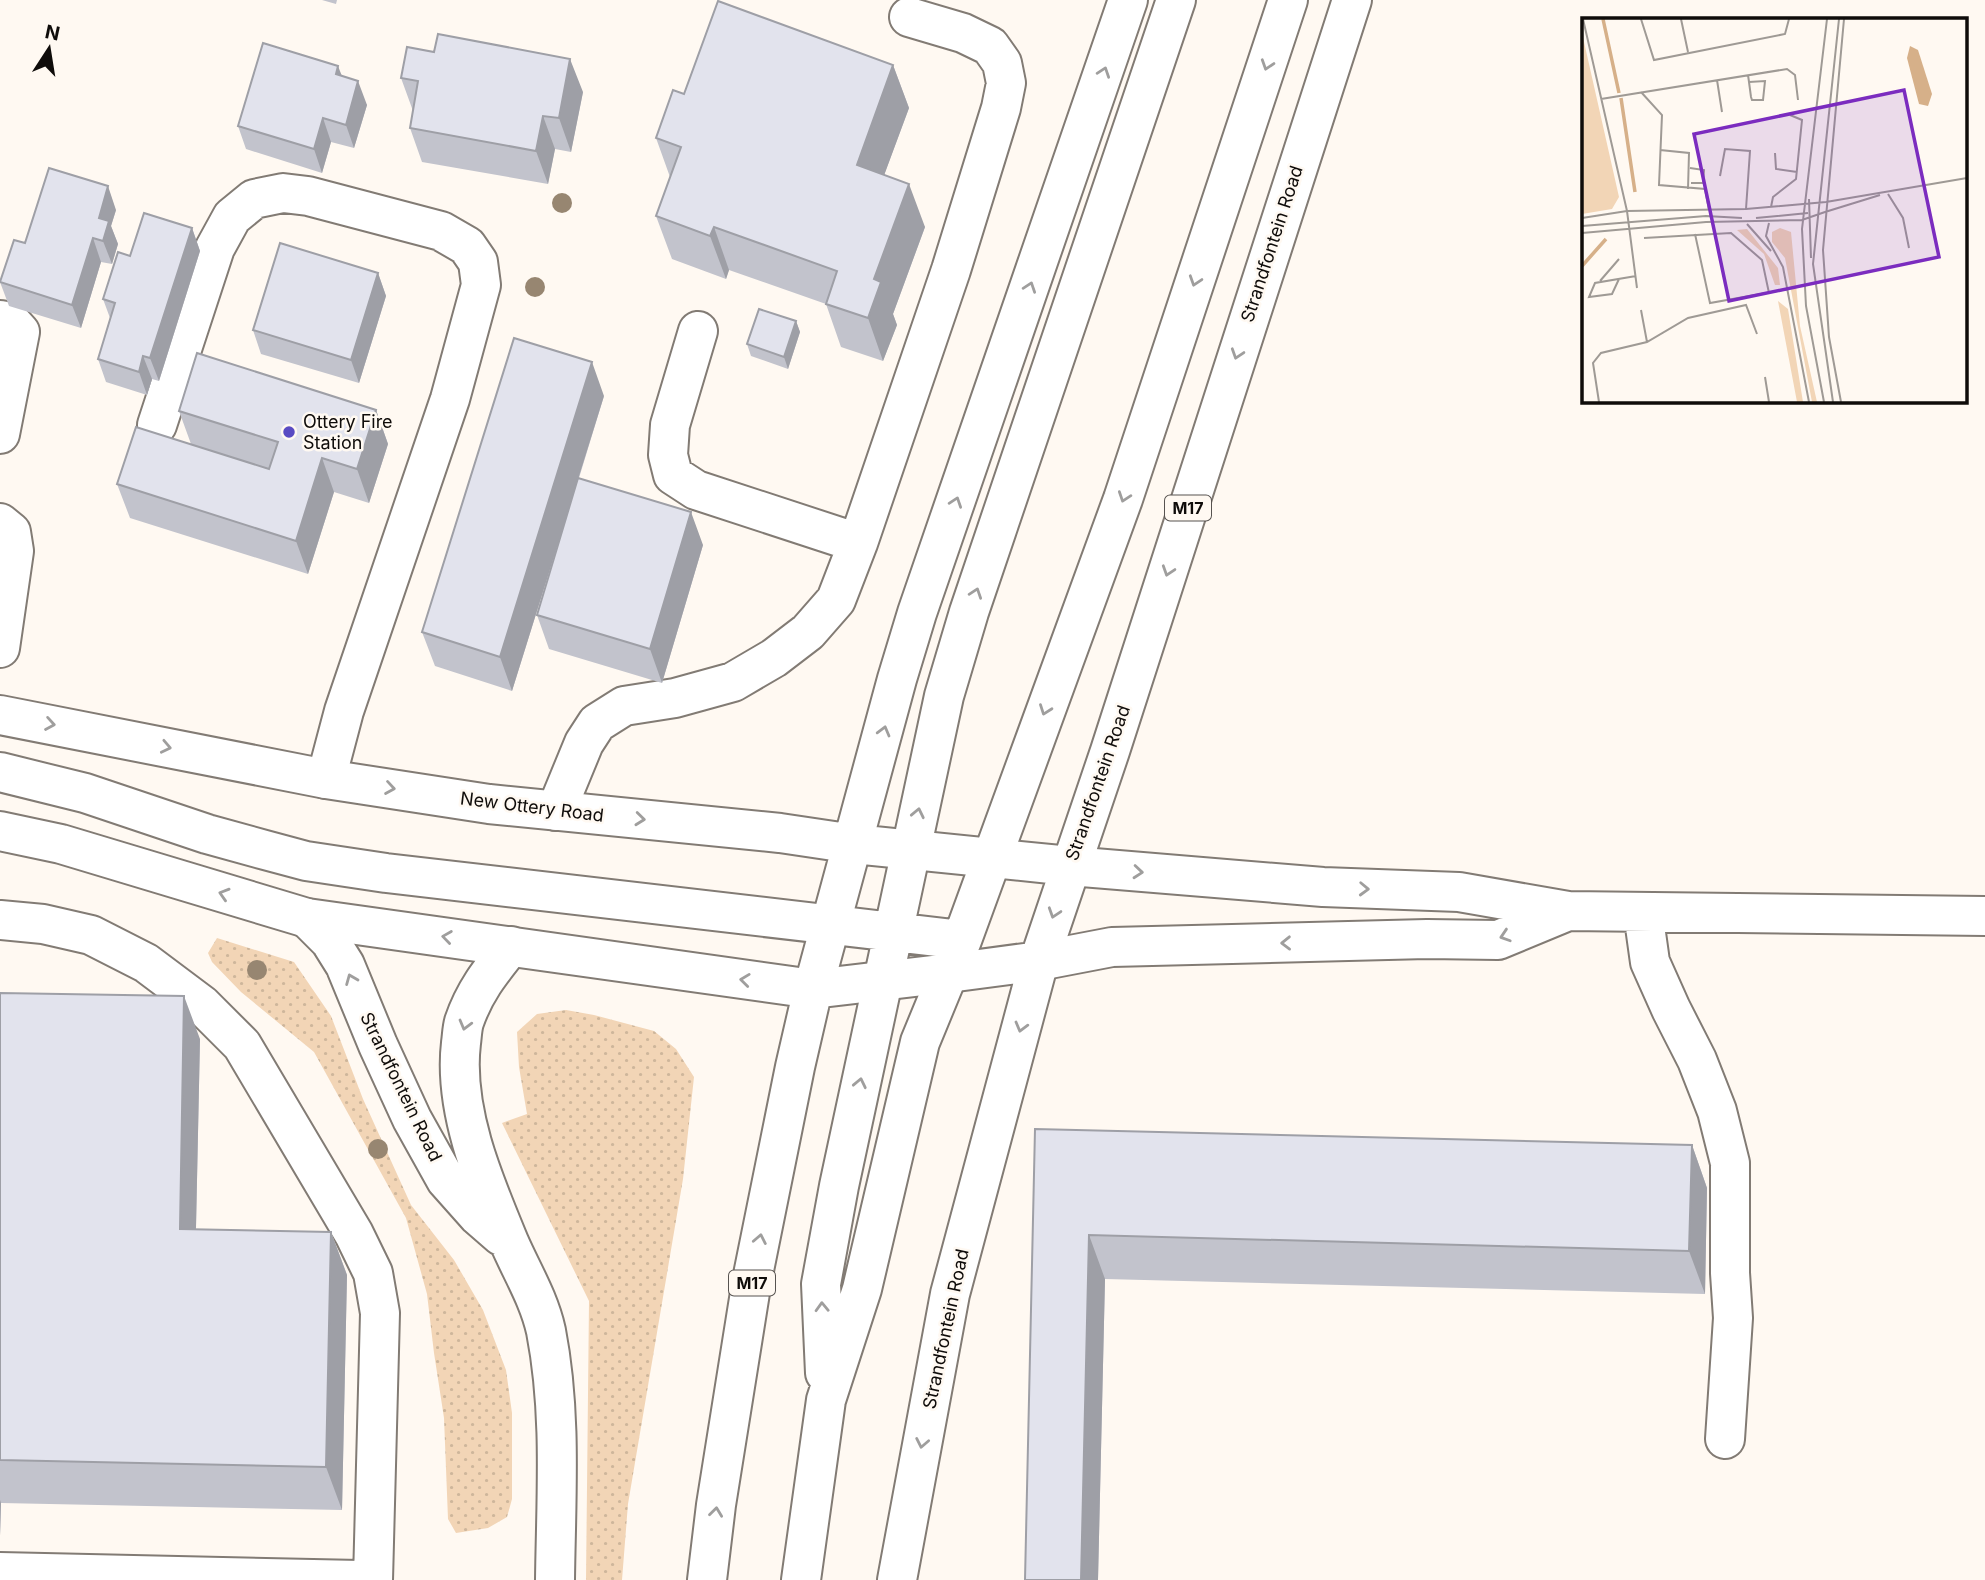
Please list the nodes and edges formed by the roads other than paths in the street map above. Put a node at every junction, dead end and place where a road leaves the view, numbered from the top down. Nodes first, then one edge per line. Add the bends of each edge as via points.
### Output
1 (1128, 0) edge
2 (1176, 0) edge
3 (1288, 0) edge
4 (1352, 0) edge
5 (909, 17) dead end
6 (6, 321) edge
7 (698, 331) dead end
8 (157, 425) dead end
9 (0, 434) edge
10 (0, 523) edge
11 (858, 543) junction
12 (0, 648) edge
13 (0, 715) edge
14 (0, 772) edge
15 (326, 779) junction
16 (556, 810) junction
17 (0, 831) edge
18 (853, 844) junction
19 (909, 849) junction
20 (992, 858) junction
21 (1070, 866) junction
22 (1569, 911) junction
23 (1643, 912) junction
24 (1985, 916) edge
25 (307, 918) junction
26 (0, 920) edge
27 (831, 925) junction
28 (892, 933) junction
29 (511, 946) junction
30 (955, 957) junction
31 (1039, 961) junction
32 (881, 982) junction
33 (813, 989) junction
34 (510, 1244) junction
35 (826, 1400) junction
36 (1725, 1439) dead end
37 (0, 1572) edge
38 (360, 1580) edge
39 (373, 1580) edge
40 (555, 1580) edge
41 (707, 1580) edge
42 (801, 1580) edge
43 (897, 1580) edge

18 -> 1 main road, M17 via 918,613
19 -> 2 main road via 944,696 970,612
3 -> 20 main road via 1123,499
4 -> 21 main road, Strandfontein Road / M17
5 - 11 main road via 990,46 1002,64 1006,83 951,270
6 - 9 main road via 20,332
7 - 11 main road via 670,425 668,455 673,475 696,491
8 - 15 main road via 215,248 232,216 254,199 283,193 309,196 441,231 467,246 478,262 481,285 450,399 344,711
10 - 12 main road via 11,532 14,551
11 - 16 main road via 836,600 808,632 774,658 733,682 624,706 597,723
13 -> 15 main road, New Ottery Road
14 - 27 main road via 85,793 306,861
15 -> 16 main road, New Ottery Road
16 -> 18 main road, New Ottery Road
25 -> 17 main road via 61,844
18 - 19 main road, New Ottery Road
18 - 27 main road, M17
19 - 20 main road, New Ottery Road
19 - 28 main road
20 - 21 main road, New Ottery Road
20 - 30 main road
21 -> 22 main road, New Ottery Road via 1323,887 1459,892
21 -> 31 main road, Strandfontein Road / M17
22 - 23 main road
22 -> 31 main road via 1499,940 1112,947
23 - 24 main road
23 - 36 main road via 1650,962 1697,1060 1730,1163 1733,1318
29 -> 25 main road
34 -> 25 main road, Strandfontein Road via 446,1180 412,1119 345,965
26 - 39 main road via 91,935 146,962 202,1005 242,1045 354,1234 373,1273 380,1313
27 - 28 main road
27 - 33 main road, M17
28 - 30 main road
28 - 32 main road
33 -> 29 main road
29 -> 34 main road, Strandfontein Road via 481,984 463,1024 458,1063 461,1103
30 - 31 main road
30 - 32 main road
30 - 35 main road via 920,1042 862,1289
31 -> 43 main road, Strandfontein Road / M17 via 950,1294
32 - 33 main road
35 -> 32 main road via 821,1284
41 -> 33 main road, M17 via 752,1280
34 - 40 main road, Strandfontein Road via 537,1302 554,1378
35 - 42 main road
37 - 38 main road

